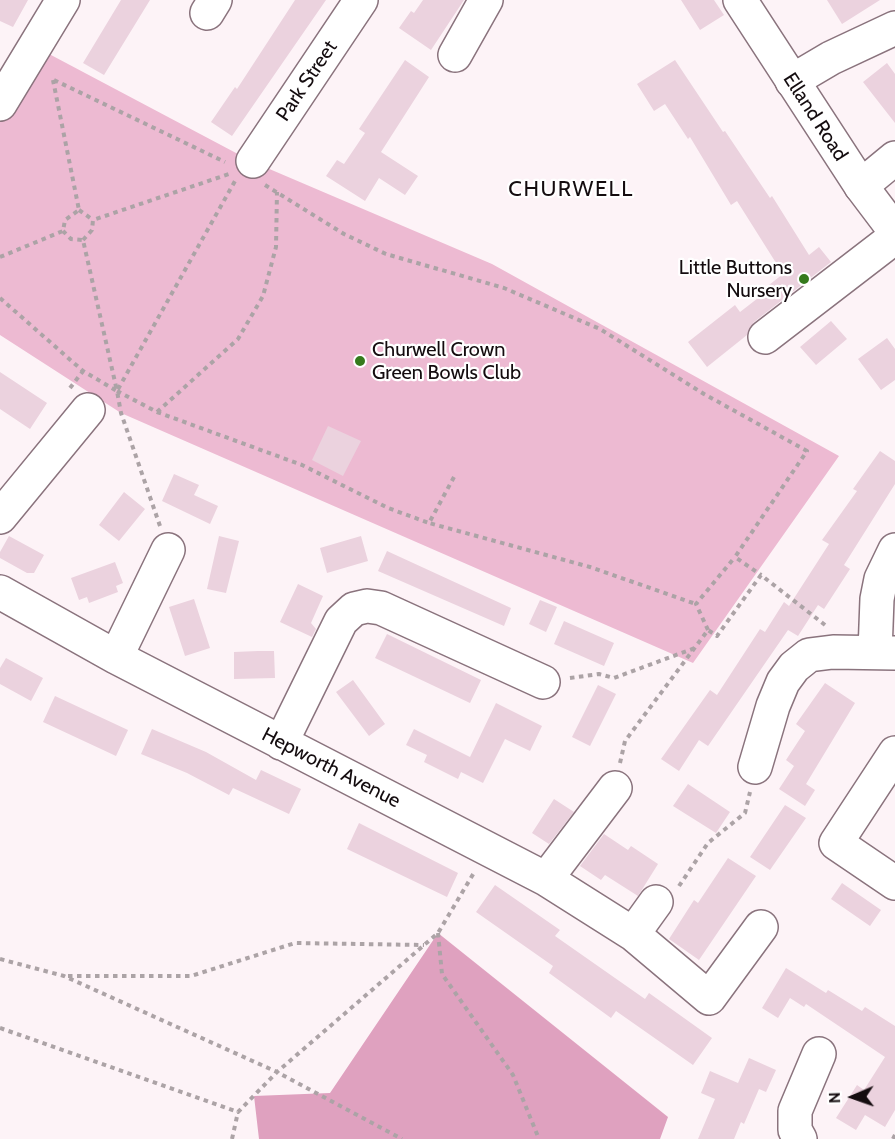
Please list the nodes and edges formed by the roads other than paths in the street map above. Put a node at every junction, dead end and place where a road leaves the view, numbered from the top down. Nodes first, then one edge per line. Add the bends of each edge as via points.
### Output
1 (63, 0) edge
2 (361, 0) edge
3 (486, 0) edge
4 (740, 0) edge
5 (895, 28) edge
6 (455, 56) dead end
7 (792, 81) junction
8 (0, 104) edge
9 (895, 158) edge
10 (242, 172) road end
11 (861, 186) junction
12 (895, 231) edge
13 (895, 237) edge
14 (765, 337) dead end
15 (88, 410) dead end
16 (0, 517) edge
17 (168, 550) road end
18 (895, 550) edge
19 (0, 592) edge
20 (876, 652) edge
21 (116, 657) junction
22 (543, 682) road end
23 (281, 743) junction
24 (895, 753) edge
25 (755, 767) road end
26 (615, 788) road end
27 (546, 879) junction
28 (895, 883) edge
29 (656, 902) road end
30 (761, 927) dead end
31 (633, 934) junction
32 (819, 1054) dead end
33 (800, 1139) edge

1 - 8 street
2 - 10 street, Park Street
3 - 6 street
4 - 7 street, Elland Road
5 - 7 street
7 - 11 street, Elland Road
9 - 11 street
11 - 12 street, Elland Road
13 - 14 street
15 - 16 street
17 - 21 street
18 - 20 street via 885,568 877,598
19 - 21 street, Hepworth Avenue
20 - 25 street via 809,655 794,667 773,706
21 - 23 street, Hepworth Avenue
22 - 23 street via 381,608 354,609 341,621
23 - 27 street, Hepworth Avenue
24 - 28 street via 836,843
26 - 27 street
27 - 31 street, Hepworth Avenue
29 - 31 street
30 - 31 street, Hepworth Avenue via 709,998
32 - 33 street via 795,1111 795,1130

